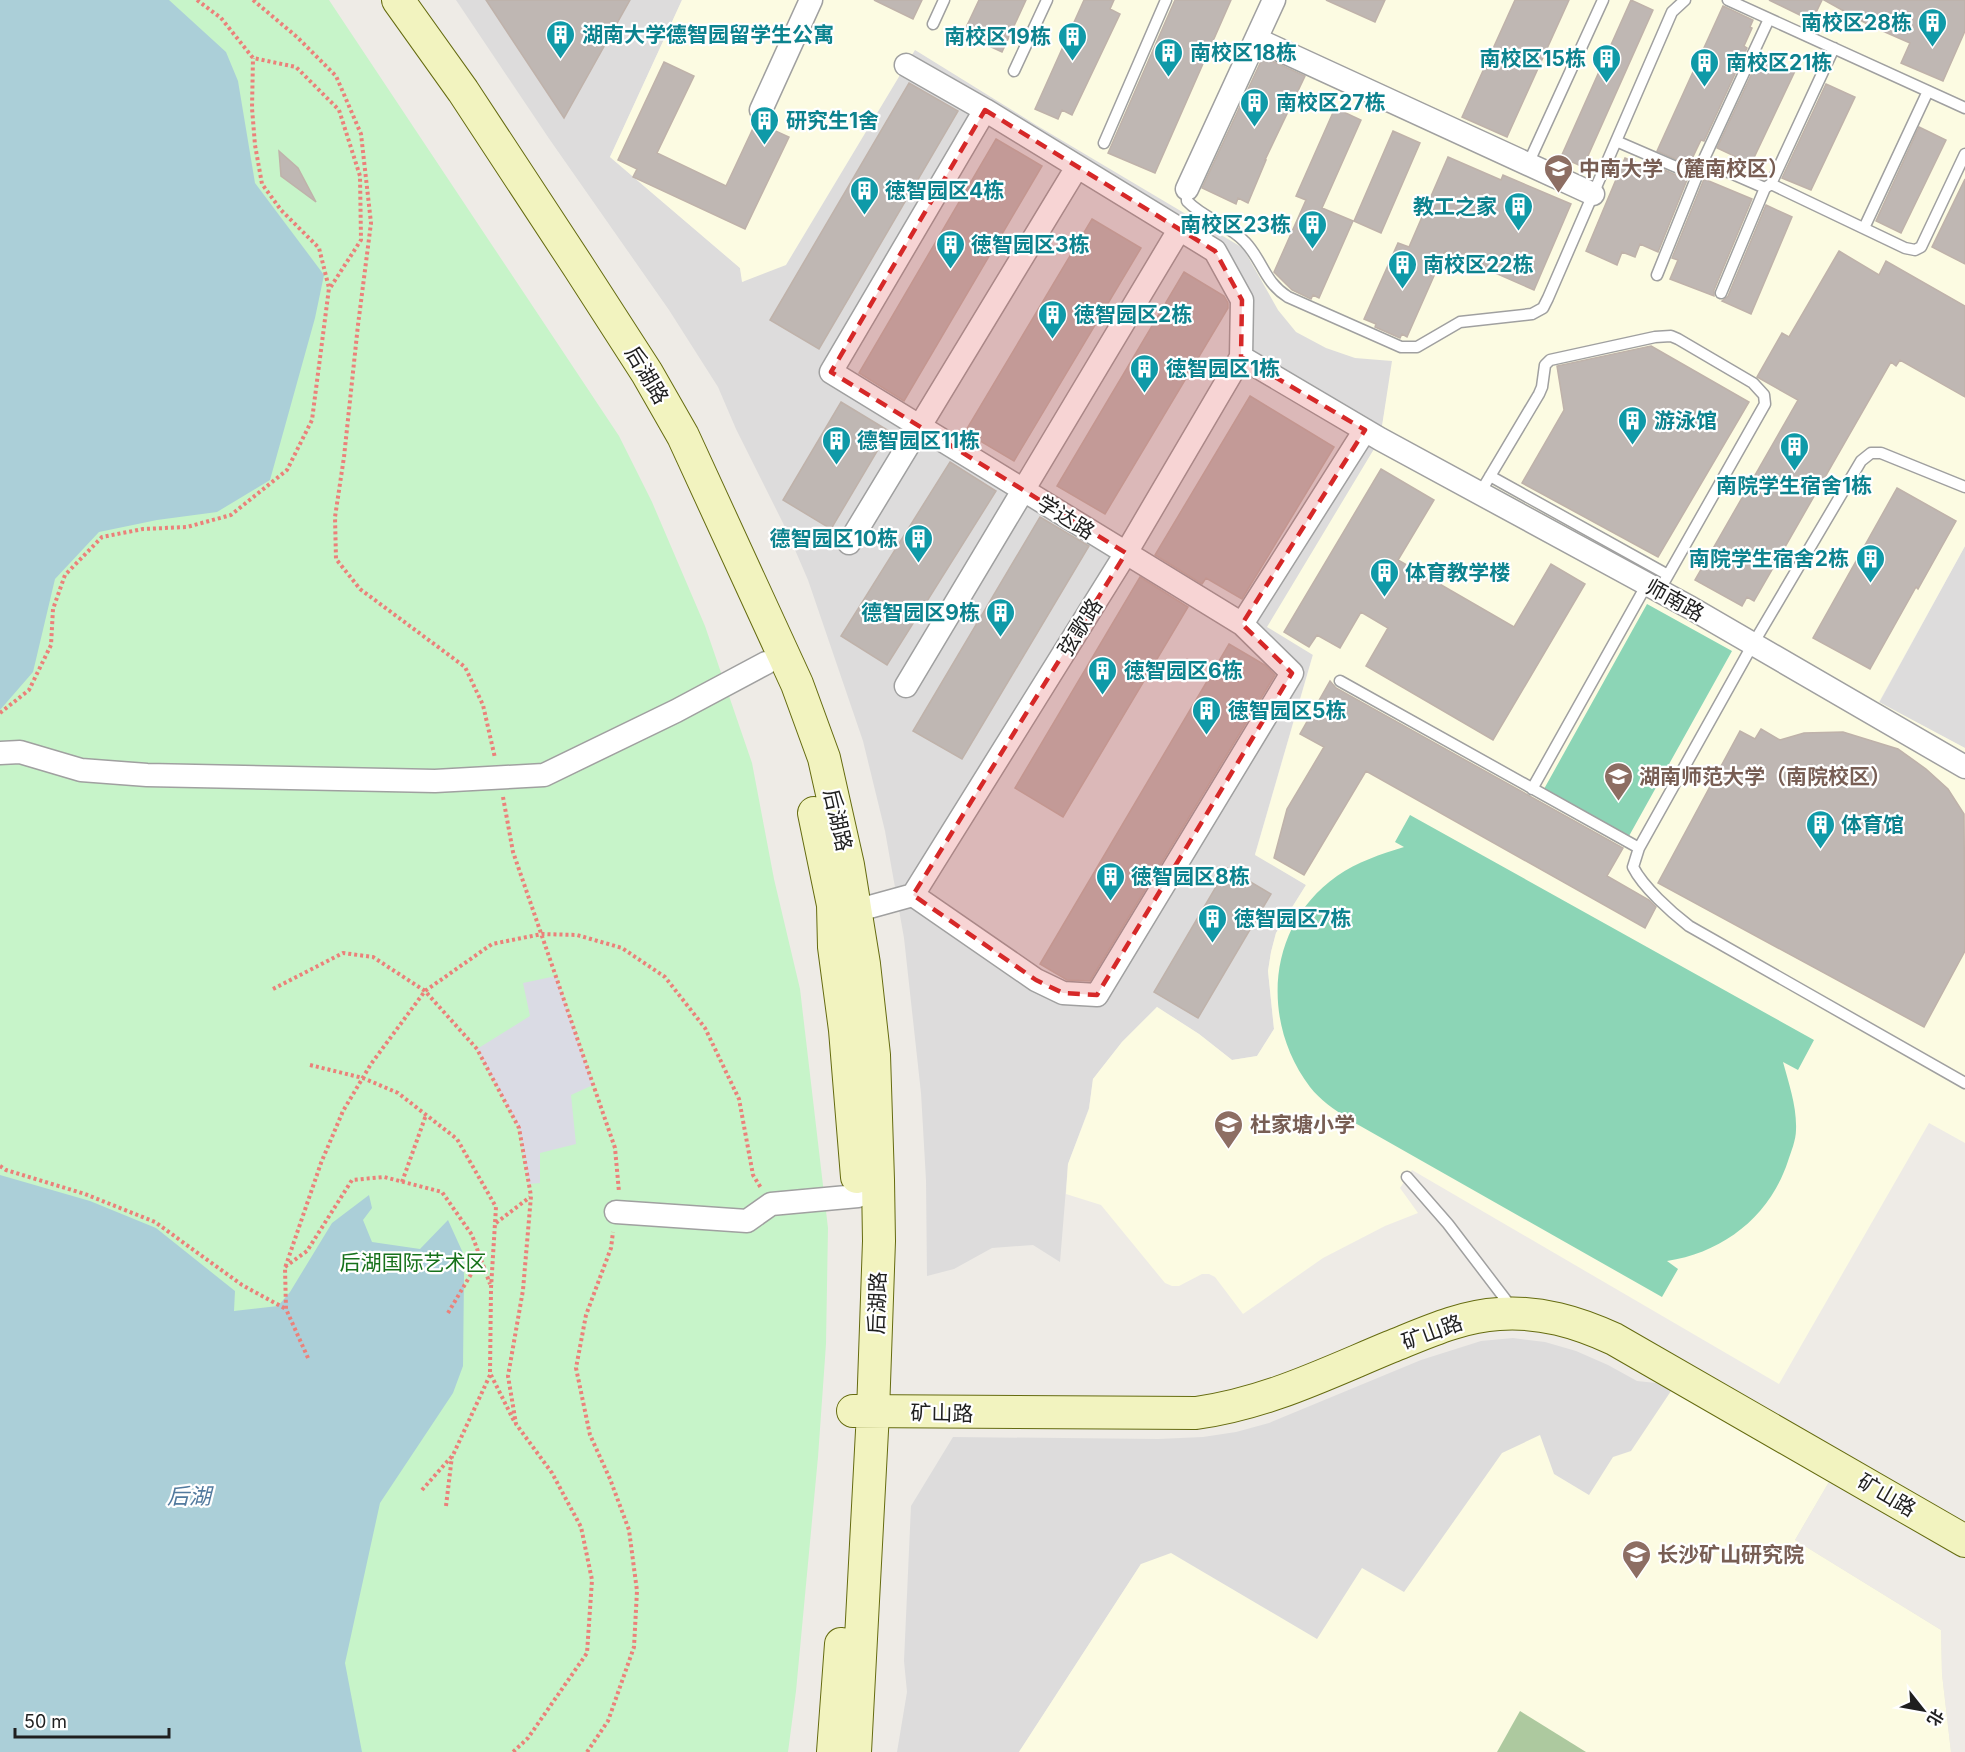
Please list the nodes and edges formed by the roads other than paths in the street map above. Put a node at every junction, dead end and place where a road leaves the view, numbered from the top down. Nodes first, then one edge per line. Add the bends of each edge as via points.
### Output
1 (380, 0) edge
2 (398, 0) edge
3 (811, 0) edge
4 (944, 0) edge
5 (1047, 0) edge
6 (1166, 0) edge
7 (1274, 0) edge
8 (1603, 0) edge
9 (1685, 0) edge
10 (1728, 0) edge
11 (1769, 19) junction
12 (933, 24) dead end
13 (1256, 39) junction
14 (1834, 48) junction
15 (906, 65) dead end
16 (1014, 71) dead end
17 (1928, 91) junction
18 (1965, 108) edge
19 (761, 110) dead end
20 (985, 110) junction
21 (1616, 141) junction
22 (1104, 143) dead end
23 (1965, 154) edge
24 (1703, 161) junction
25 (1528, 164) junction
26 (1077, 167) junction
27 (1696, 176) junction
28 (1768, 186) junction
29 (1187, 189) joint
30 (1593, 194) junction
31 (1864, 228) junction
32 (1179, 230) junction
33 (1656, 275) dead end
34 (1721, 293) dead end
35 (1241, 357) junction
36 (920, 428) junction
37 (1373, 435) junction
38 (1485, 485) junction
39 (1965, 487) edge
40 (1023, 490) junction
41 (849, 543) dead end
42 (1126, 553) junction
43 (1658, 583) junction
44 (1242, 624) junction
45 (1753, 644) junction
46 (766, 663) junction
47 (1340, 681) dead end
48 (906, 686) dead end
49 (0, 753) edge
50 (1965, 767) edge
51 (1533, 789) junction
52 (1639, 848) junction
53 (913, 895) junction
54 (855, 911) junction
55 (1965, 1083) edge
56 (1407, 1177) dead end
57 (858, 1196) junction
58 (616, 1212) road end
59 (1512, 1308) junction
60 (863, 1404) junction
61 (1965, 1527) edge
62 (1965, 1540) edge
63 (833, 1752) edge
64 (855, 1752) edge

1 - 46 main road, 后湖路 via 650,409 711,532
2 - 54 main road, 后湖路 via 597,295 683,436 797,684 824,758
3 - 19 street
4 - 12 lane
5 - 16 lane
6 - 22 lane
7 - 13 street
8 - 25 lane
9 - 21 lane via 1672,12
10 - 11 lane
11 - 14 lane
11 - 24 lane
13 - 25 street
13 - 29 street
14 - 17 lane
14 - 28 lane
15 - 20 street
17 - 18 lane
17 - 31 lane
20 - 26 street
20 - 36 street, 学达路 via 831,372
21 - 27 lane
21 - 30 lane
23 - 31 lane via 1920,247 1905,248
24 - 27 lane
24 - 28 lane
25 - 30 street
26 - 32 street
26 - 36 street
27 - 33 lane
28 - 31 lane
28 - 34 lane
29 - 30 lane via 1187,201 1197,212 1243,239 1252,249 1277,290 1401,347 1417,347 1460,322 1532,314 1542,308
32 - 35 street via 1215,251 1242,300
32 - 40 street
35 - 37 street, 师南路
35 - 42 street, 弦歌路
36 - 40 street, 学达路
36 - 41 street
37 - 38 street, 师南路
37 - 44 street
38 - 43 street, 师南路
38 - 43 lane via 1539,394 1545,365 1550,360 1655,337 1678,339 1753,383 1764,395 1765,404
39 - 45 lane via 1881,453 1871,453 1861,460
40 - 42 street, 学达路
40 - 48 street
42 - 44 street, 学达路
42 - 53 street, 弦歌路
43 - 45 street, 师南路
43 - 51 lane
44 - 53 street, 学达路 via 1293,673 1097,995 1063,993 1036,980
45 - 50 street, 师南路
45 - 52 lane
46 - 49 street via 544,775 435,781 147,775 81,770 20,752
46 - 57 main road, 后湖路 via 807,775 833,906
47 - 51 lane
51 - 52 lane
52 - 55 lane via 1633,867 1638,876 1689,926
53 - 54 street
54 - 60 main road, 后湖路 via 874,1055 879,1241
56 - 59 lane
57 - 58 street via 771,1204 747,1221
57 - 60 main road, 后湖路
59 - 60 main road, 矿山路 via 1449,1324 1279,1394 1196,1413
59 - 61 main road, 矿山路 via 1565,1308 1609,1325
59 - 62 main road, 矿山路 via 1569,1320 1614,1339
60 - 63 main road, 后湖路
60 - 64 main road, 后湖路

